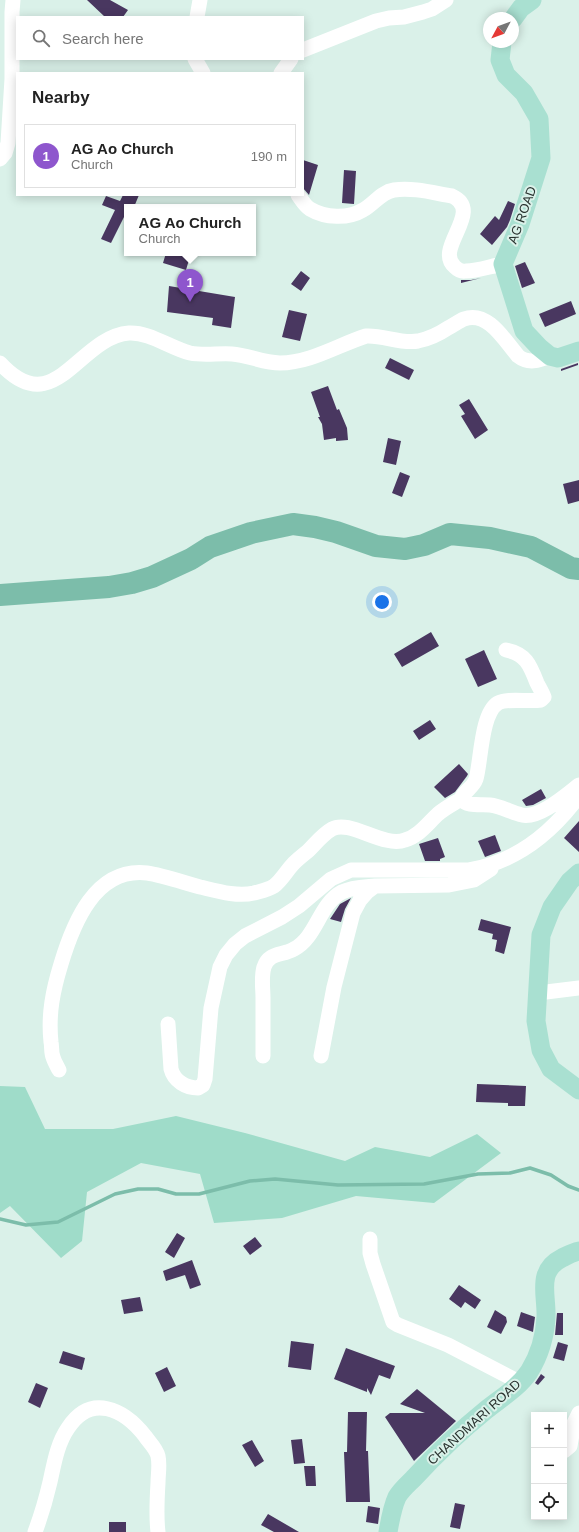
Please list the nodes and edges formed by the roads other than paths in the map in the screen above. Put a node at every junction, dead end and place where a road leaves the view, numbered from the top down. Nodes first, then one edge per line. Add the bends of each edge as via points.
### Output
1 (13, 0) edge
2 (200, 0) edge
3 (446, 0) edge
4 (532, 0) edge
5 (518, 12) edge
6 (197, 16) edge
7 (501, 48) edge
8 (304, 50) edge
9 (196, 60) edge
10 (290, 60) edge
11 (202, 72) edge
12 (282, 72) edge
13 (0, 159) edge
14 (299, 196) edge
15 (503, 264) junction
16 (579, 351) edge
17 (550, 356) junction
18 (0, 363) edge
19 (506, 650) dead end
20 (579, 785) edge
21 (579, 796) edge
22 (461, 799) junction
23 (510, 857) junction
24 (576, 874) edge
25 (375, 886) junction
26 (579, 988) edge
27 (538, 993) junction
28 (168, 1024) dead end
29 (263, 1056) dead end
30 (321, 1056) dead end
31 (59, 1070) dead end
32 (579, 1090) edge
33 (370, 1239) dead end
34 (579, 1251) edge
35 (519, 1382) junction
36 (579, 1413) edge
37 (567, 1448) edge
38 (35, 1532) edge
39 (158, 1532) edge
40 (388, 1532) edge

1 - 13 street via 8,143
2 - 6 street
3 - 8 street via 432,9 376,21
4 - 5 main road
7 - 15 main road, AG ROAD via 500,60 506,75 524,93 539,119 541,158 520,224
9 - 11 street
10 - 12 street
14 - 15 street via 309,209 324,215 348,216 363,210 387,191 404,189 452,196 459,199 464,216 449,252 452,265 459,271 467,272
15 - 17 main road via 524,331
16 - 17 main road via 558,358
17 - 18 street via 542,360 522,360 492,326 479,318 465,319 441,333 418,341 405,342 366,336 295,363 278,363 233,354 202,355 131,333 114,336 67,372 53,381 40,384 26,384
19 - 22 street via 515,651 529,664 544,697 541,700 506,701 495,705 486,722 475,781
20 - 22 street via 545,809 529,816 491,805 470,804
21 - 23 street via 548,832 534,844
22 - 31 street via 405,841 394,841 363,833 351,827 333,828 294,863 275,886 252,894 214,891 147,873 131,874 105,884 82,910 69,937 55,984 50,1029 53,1056
23 - 25 street via 474,880 449,886
23 - 28 street via 486,867 469,870 351,870 331,879 282,917 245,936 226,955 220,968 211,1008 206,1079 198,1088 185,1086 173,1075
24 - 27 main road via 552,907 541,935
25 - 29 street via 351,888 342,892 332,899 300,945 268,959 263,973
25 - 30 street via 363,896 353,913 334,986
26 - 27 street
27 - 32 main road via 536,1021 541,1050 551,1068
33 - 35 street via 373,1264 393,1322 448,1345
34 - 35 main road, CHANDMARI ROAD via 558,1260 547,1272 544,1291 545,1328 538,1354
35 - 40 main road, CHANDMARI ROAD via 432,1458 398,1496
36 - 37 street via 574,1423 570,1446
38 - 39 street via 59,1442 73,1420 86,1410 98,1408 110,1409 124,1415 136,1424 156,1450 159,1463

